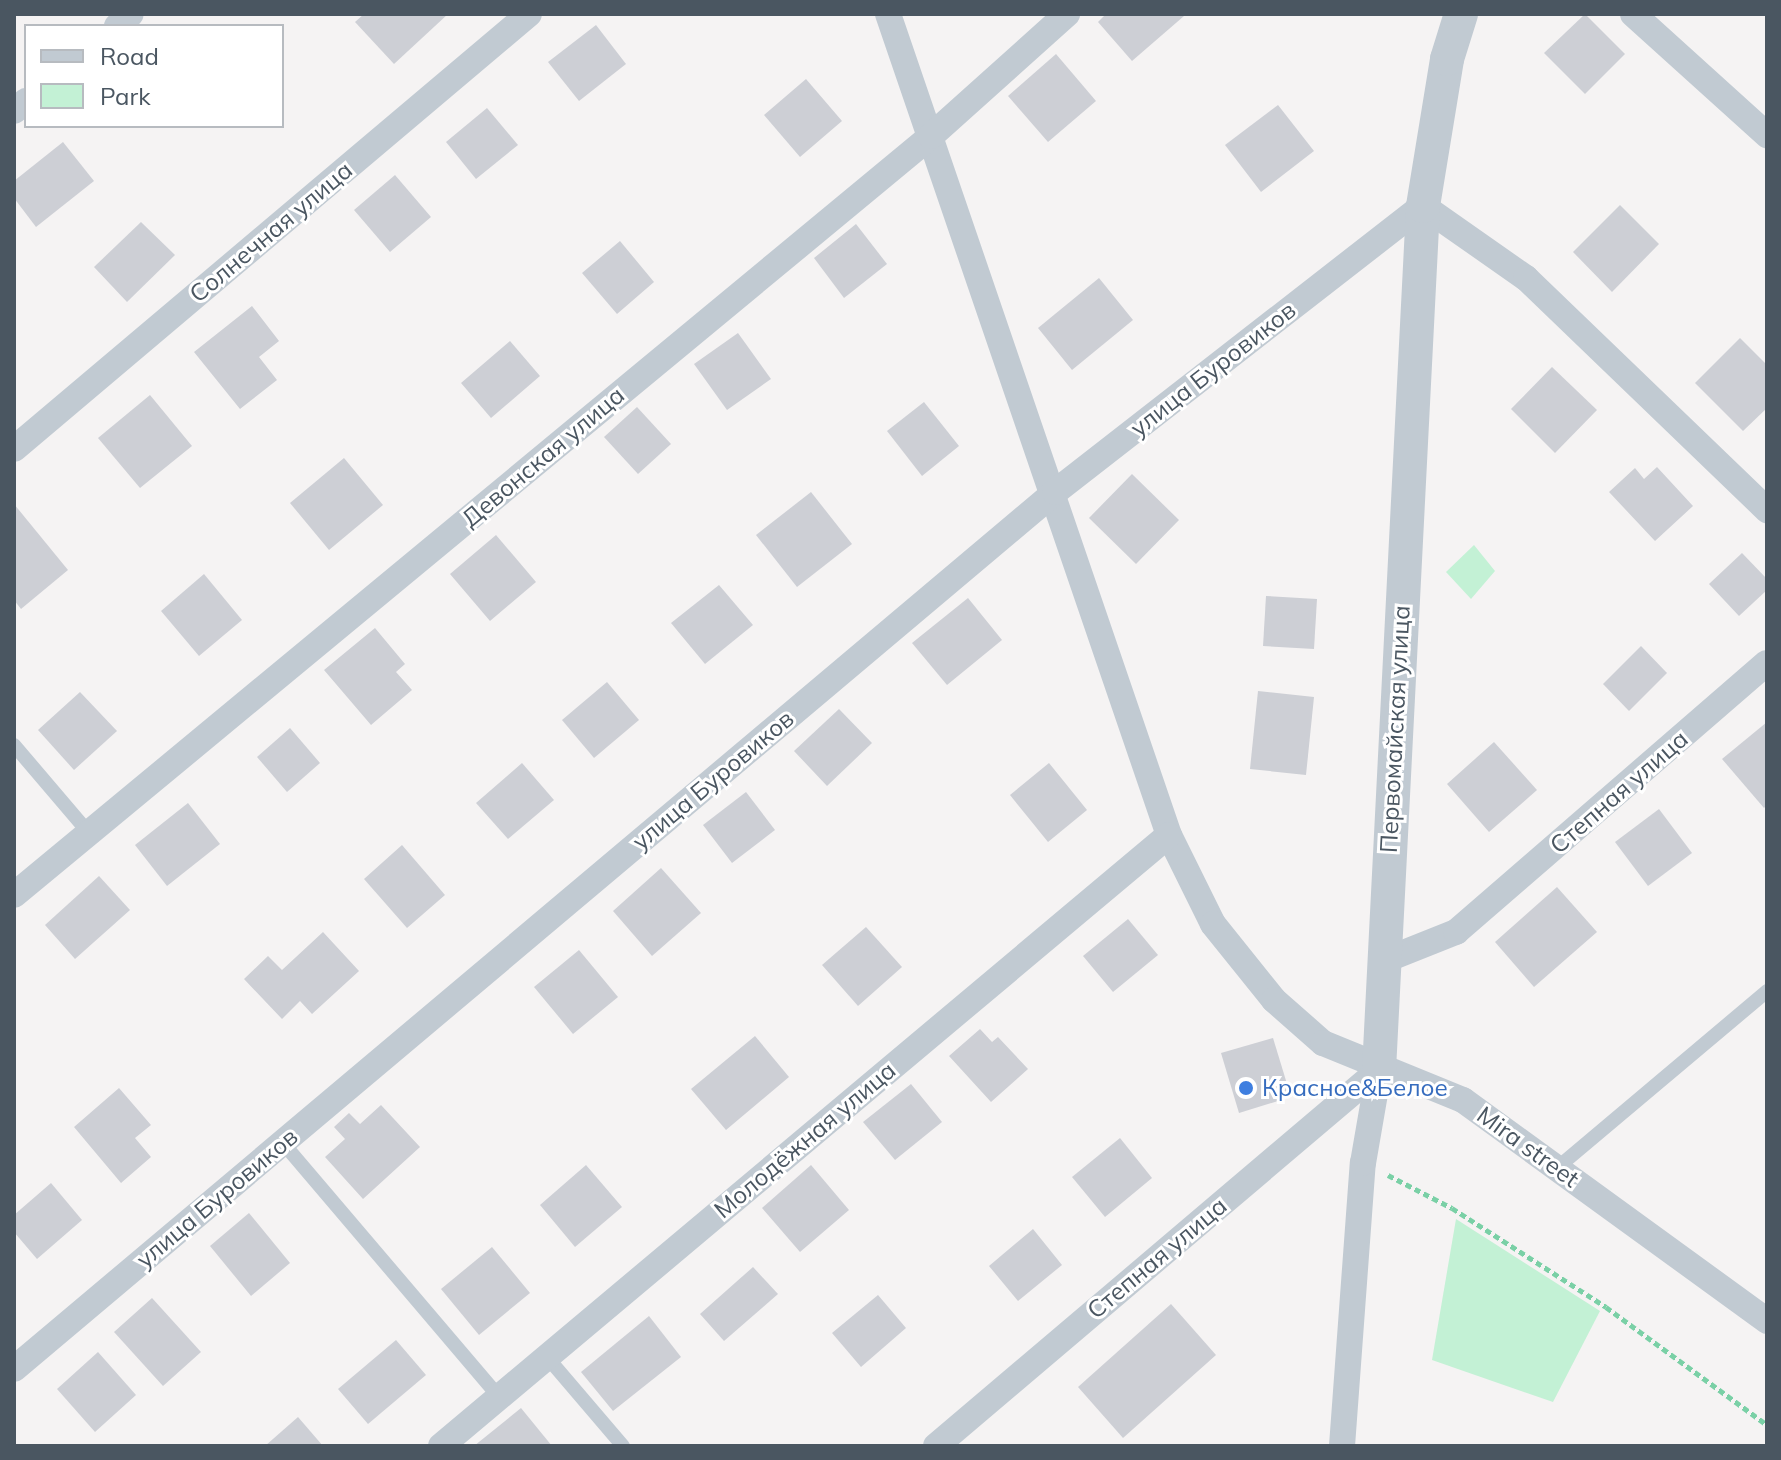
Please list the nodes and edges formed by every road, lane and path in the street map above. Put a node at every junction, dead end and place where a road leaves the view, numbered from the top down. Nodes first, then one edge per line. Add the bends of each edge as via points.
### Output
1 (529, 14) edge
2 (888, 14) edge
3 (1067, 14) edge
4 (1461, 14) edge
5 (1633, 14) edge
6 (1767, 135) edge
7 (931, 136) junction
8 (1423, 206) junction
9 (14, 449) edge
10 (1055, 492) junction
11 (1767, 510) edge
12 (1767, 663) edge
13 (14, 745) edge
14 (88, 832) junction
15 (1169, 835) junction
16 (14, 895) edge
17 (1383, 961) junction
18 (1767, 991) edge
19 (1379, 1070) junction
20 (283, 1143) junction
21 (1363, 1163) junction
22 (1557, 1168) junction
23 (1767, 1321) edge
24 (547, 1357) junction
25 (14, 1369) edge
26 (499, 1397) junction
27 (1767, 1425) edge
28 (441, 1446) edge
29 (623, 1446) edge
30 (936, 1446) edge
31 (1342, 1446) edge

1 - 9 street, Солнечная улица
2 - 7 street, Mira street
3 - 7 street, Девонская улица
4 - 8 street, Первомайская улица via 1447,59
5 - 6 street
7 - 10 street, Mira street
7 - 14 street, Девонская улица
8 - 10 street, улица Буровиков
8 - 11 street via 1526,278
8 - 17 street, Первомайская улица
10 - 15 street, Mira street
10 - 20 street, улица Буровиков
12 - 17 street, Степная улица via 1456,932
13 - 14 lane
14 - 16 street, Девонская улица
15 - 19 street, Mira street via 1213,924 1274,1000 1323,1043
15 - 24 street, Молодёжная улица
17 - 19 street, Первомайская улица
18 - 22 lane
19 - 21 street, Первомайская улица
19 - 22 street, Mira street via 1463,1100
19 - 30 street, Степная улица
20 - 25 street, улица Буровиков
20 - 26 lane
21 - 27 path via 1452,1208 1593,1298
21 - 31 street, Первомайская улица
22 - 23 street, Mira street
24 - 26 street, Молодёжная улица
24 - 29 lane
26 - 28 street, Молодёжная улица

